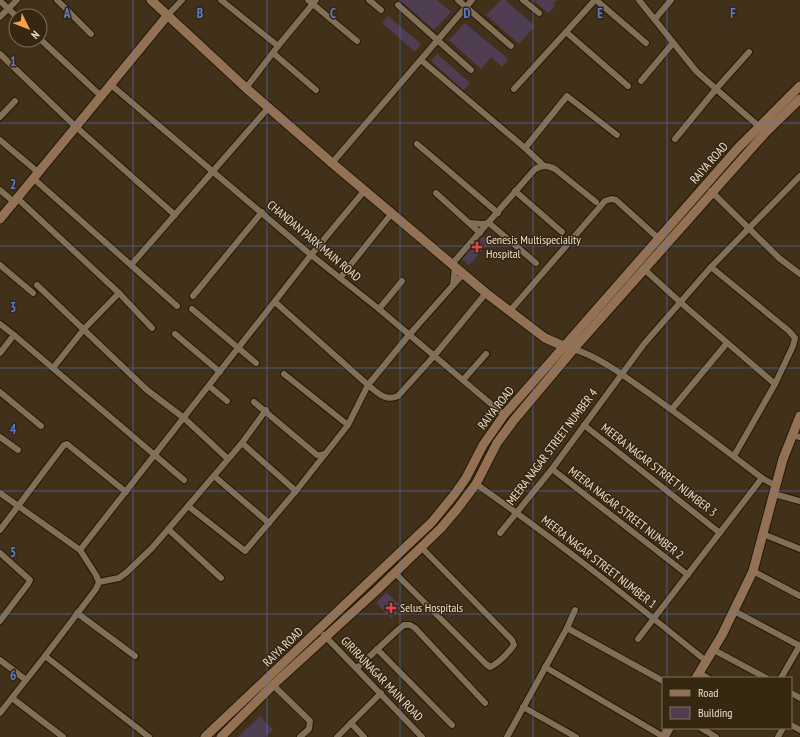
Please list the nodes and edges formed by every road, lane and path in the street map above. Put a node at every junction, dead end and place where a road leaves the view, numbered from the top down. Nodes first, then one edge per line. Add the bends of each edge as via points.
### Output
1 (17, 0) edge
2 (57, 0) edge
3 (151, 0) edge
4 (182, 0) edge
5 (221, 0) edge
6 (370, 0) edge
7 (458, 0) edge
8 (472, 0) edge
9 (523, 0) edge
10 (596, 0) edge
11 (640, 0) edge
12 (671, 0) edge
13 (0, 1) edge
14 (312, 1) edge
15 (398, 5) dead end
16 (466, 7) junction
17 (9, 8) edge
18 (8, 9) joint
19 (381, 10) dead end
20 (539, 13) dead end
21 (167, 16) junction
22 (0, 17) edge
23 (655, 19) junction
24 (566, 32) junction
25 (91, 34) dead end
26 (357, 41) dead end
27 (438, 41) junction
28 (646, 43) dead end
29 (674, 43) junction
30 (278, 46) junction
31 (511, 46) dead end
32 (48, 47) edge
33 (749, 52) dead end
34 (273, 53) junction
35 (0, 54) edge
36 (421, 60) junction
37 (471, 70) dead end
38 (641, 81) dead end
39 (110, 84) junction
40 (628, 86) dead end
41 (800, 86) edge
42 (246, 88) junction
43 (514, 89) dead end
44 (716, 89) junction
45 (316, 90) dead end
46 (100, 96) junction
47 (800, 99) edge
48 (15, 101) dead end
49 (269, 107) junction
50 (0, 117) edge
51 (75, 126) junction
52 (763, 129) junction
53 (616, 135) dead end
54 (675, 139) dead end
55 (0, 140) edge
56 (417, 144) dead end
57 (525, 148) junction
58 (332, 163) junction
59 (543, 165) junction
60 (212, 172) junction
61 (37, 176) junction
62 (800, 176) edge
63 (706, 185) junction
64 (0, 190) edge
65 (365, 190) junction
66 (515, 191) junction
67 (712, 192) junction
68 (436, 193) dead end
69 (16, 201) junction
70 (596, 202) dead end
71 (262, 212) junction
72 (392, 213) junction
73 (498, 213) junction
74 (175, 216) junction
75 (0, 219) edge
76 (470, 223) junction
77 (488, 223) junction
78 (749, 228) junction
79 (562, 232) dead end
80 (480, 233) junction
81 (658, 238) junction
82 (311, 256) junction
83 (536, 263) dead end
84 (0, 265) edge
85 (131, 265) junction
86 (454, 266) junction
87 (711, 267) junction
88 (644, 270) junction
89 (463, 274) junction
90 (800, 274) edge
91 (340, 278) junction
92 (402, 281) dead end
93 (37, 285) dead end
94 (453, 285) junction
95 (33, 293) dead end
96 (119, 293) junction
97 (486, 293) junction
98 (193, 296) dead end
99 (275, 302) junction
100 (680, 302) junction
101 (177, 306) dead end
102 (192, 309) dead end
103 (379, 309) junction
104 (509, 312) junction
105 (0, 324) edge
106 (152, 328) dead end
107 (84, 329) junction
108 (175, 334) dead end
109 (14, 335) junction
110 (409, 335) junction
111 (727, 343) junction
112 (563, 347) junction
113 (239, 348) junction
114 (573, 350) junction
115 (0, 353) edge
116 (486, 354) dead end
117 (434, 356) junction
118 (256, 363) dead end
119 (53, 368) junction
120 (220, 372) junction
121 (284, 374) dead end
122 (621, 374) junction
123 (462, 380) junction
124 (775, 384) junction
125 (368, 385) junction
126 (209, 386) junction
127 (0, 392) edge
128 (227, 401) dead end
129 (254, 402) dead end
130 (672, 409) junction
131 (266, 410) junction
132 (504, 415) junction
133 (800, 416) edge
134 (184, 418) junction
135 (348, 425) junction
136 (584, 425) junction
137 (41, 426) dead end
138 (796, 436) edge
139 (0, 437) edge
140 (242, 443) junction
141 (18, 450) dead end
142 (325, 454) junction
143 (155, 456) junction
144 (734, 456) junction
145 (228, 459) junction
146 (552, 469) junction
147 (214, 476) junction
148 (466, 478) junction
149 (762, 478) junction
150 (184, 480) dead end
151 (476, 484) junction
152 (775, 490) junction
153 (296, 491) junction
154 (126, 492) junction
155 (0, 493) edge
156 (800, 501) edge
157 (18, 506) junction
158 (188, 506) junction
159 (516, 512) junction
160 (269, 523) junction
161 (0, 530) edge
162 (168, 530) junction
163 (500, 533) dead end
164 (720, 533) junction
165 (763, 534) junction
166 (421, 547) junction
167 (800, 549) edge
168 (80, 550) junction
169 (0, 553) edge
170 (753, 571) junction
171 (395, 572) junction
172 (688, 575) junction
173 (221, 578) dead end
174 (98, 582) junction
175 (800, 596) edge
176 (575, 610) dead end
177 (734, 611) junction
178 (77, 613) junction
179 (654, 619) junction
180 (0, 620) edge
181 (567, 628) junction
182 (318, 630) junction
183 (326, 636) junction
184 (638, 638) dead end
185 (800, 645) edge
186 (377, 649) junction
187 (714, 650) junction
188 (45, 656) junction
189 (135, 656) dead end
190 (0, 660) edge
191 (706, 661) junction
192 (546, 667) junction
193 (357, 668) junction
194 (698, 675) edge
195 (764, 677) edge
196 (782, 677) edge
197 (26, 680) junction
198 (662, 680) edge
199 (273, 686) junction
200 (381, 693) junction
201 (12, 698) junction
202 (485, 703) dead end
203 (523, 707) junction
204 (0, 713) edge
205 (351, 723) junction
206 (452, 725) dead end
207 (703, 729) edge
208 (62, 737) edge
209 (149, 737) edge
210 (205, 737) edge
211 (221, 737) edge
212 (300, 737) edge
213 (337, 737) edge
214 (364, 737) edge
215 (422, 737) edge
216 (507, 737) edge
217 (576, 737) edge
218 (664, 737) edge
219 (716, 737) edge

1 - 17 street
2 - 25 street
3 - 21 street
4 - 21 street
5 - 30 street
6 - 19 street
7 - 16 street
8 - 16 street
9 - 20 street
10 - 24 street
10 - 28 street
11 - 23 street
12 - 23 street
13 - 18 street
14 - 26 street
14 - 30 street
15 - 27 street
16 - 27 street
16 - 31 street
18 - 22 street
21 - 39 street
21 - 42 street
23 - 29 street
24 - 40 street
24 - 43 street
27 - 36 street
27 - 37 street
29 - 38 street
29 - 44 street
30 - 34 street
32 - 46 street
33 - 44 street
34 - 42 street
34 - 45 street
35 - 51 street
36 - 57 street
36 - 58 street
39 - 46 street
39 - 60 street, CHANDAN PARK MAIN ROAD
41 - 52 street, RAIYA ROAD
42 - 49 street
44 - 52 street
44 - 54 street
46 - 51 street
47 - 52 street, RAIYA ROAD
48 - 50 street
49 - 58 street
49 - 60 street
51 - 61 street
51 - 74 street
52 - 63 street, RAIYA ROAD
52 - 67 street, RAIYA ROAD
53 - 57 street via 567,96
55 - 61 street
56 - 73 street
57 - 59 street
58 - 65 street
59 - 66 street via 535,169
59 - 70 street via 555,169
60 - 71 street, CHANDAN PARK MAIN ROAD
60 - 74 street
61 - 69 street
61 - 85 street
62 - 78 street, MEERA NAGAR STREET NUMBER 4
63 - 67 street
63 - 81 street, RAIYA ROAD
64 - 69 street
65 - 72 street
65 - 82 street
66 - 73 street
66 - 79 street
67 - 78 street
67 - 88 street, RAIYA ROAD
68 - 76 street
69 - 75 street
69 - 96 street
71 - 82 street, CHANDAN PARK MAIN ROAD
71 - 98 street
72 - 86 street
72 - 91 street
73 - 77 street
74 - 85 street
76 - 77 street
76 - 80 street
77 - 80 street
77 - 83 street
78 - 87 street, MEERA NAGAR STREET NUMBER 4
78 - 90 street via 779,258
80 - 86 street
81 - 104 street via 616,200 605,201
81 - 112 street, RAIYA ROAD
82 - 91 street, CHANDAN PARK MAIN ROAD
82 - 99 street
84 - 95 street
85 - 101 street
86 - 89 street
86 - 94 street
87 - 100 street, MEERA NAGAR STREET NUMBER 4
87 - 124 street via 795,338
88 - 100 street
88 - 114 street, RAIYA ROAD
89 - 94 street
89 - 97 street
91 - 103 street, CHANDAN PARK MAIN ROAD
92 - 103 street
93 - 107 street
94 - 110 street
96 - 106 street
96 - 107 street
97 - 104 street
97 - 117 street
99 - 113 street
99 - 125 street
100 - 111 street
100 - 122 street, MEERA NAGAR STREET NUMBER 4
102 - 113 street
103 - 110 street, CHANDAN PARK MAIN ROAD
104 - 112 street via 545,338
105 - 109 street
107 - 119 street
107 - 134 street via 147,390
108 - 120 street
109 - 115 street
109 - 119 street
110 - 117 street, CHANDAN PARK MAIN ROAD
110 - 125 street
111 - 124 street
111 - 130 street
112 - 114 street
112 - 132 street, RAIYA ROAD
113 - 118 street
113 - 120 street
114 - 122 street via 590,355
114 - 151 street, RAIYA ROAD via 497,443
116 - 123 street
117 - 123 street, CHANDAN PARK MAIN ROAD
117 - 125 street via 398,396 392,399 386,398
119 - 143 street
120 - 126 street
121 - 135 street
122 - 130 street
122 - 136 street, MEERA NAGAR STREET NUMBER 4
123 - 132 street, CHANDAN PARK MAIN ROAD
124 - 144 street
125 - 135 street
126 - 128 street
126 - 134 street
127 - 137 street
129 - 131 street
130 - 144 street
131 - 140 street
131 - 142 street via 317,455
132 - 148 street, RAIYA ROAD via 483,445
133 - 138 street
134 - 143 street
134 - 145 street
135 - 142 street
136 - 146 street, MEERA NAGAR STREET NUMBER 4
136 - 164 street, MEERA NAGAR STRRET NUMBER 3
138 - 152 street via 783,459
139 - 141 street
140 - 145 street
140 - 153 street
142 - 153 street
143 - 150 street
143 - 154 street
144 - 149 street
145 - 147 street
146 - 159 street, MEERA NAGAR STREET NUMBER 4
146 - 172 street, MEERA NAGAR STREET NUMBER 2
147 - 158 street
147 - 160 street
148 - 151 street
148 - 182 street, RAIYA ROAD via 432,522
149 - 152 street
149 - 164 street
151 - 159 street, MEERA NAGAR STREET NUMBER 1
151 - 166 street, RAIYA ROAD via 458,508
152 - 156 street
152 - 165 street
153 - 160 street
154 - 157 street via 67,444 62,446
154 - 168 street
155 - 157 street
157 - 161 street
157 - 168 street
158 - 160 street via 245,551
158 - 162 street
159 - 163 street, MEERA NAGAR STREET NUMBER 4
159 - 179 street, MEERA NAGAR STREET NUMBER 1
162 - 173 street
162 - 174 street via 119,578
164 - 172 street
165 - 167 street
165 - 170 street
166 - 171 street, RAIYA ROAD
166 - 171 street via 512,640 514,645 495,665 486,664
168 - 174 street
169 - 180 street via 30,580
170 - 175 street
170 - 177 street
171 - 183 street, RAIYA ROAD
172 - 179 street
174 - 178 street via 96,589
176 - 181 street
177 - 185 street
177 - 187 street
178 - 188 street
178 - 189 street
179 - 184 street
179 - 191 street, MEERA NAGAR STREET NUMBER 1
181 - 192 street
181 - 198 street
182 - 183 street, GIRIRAJNAGAR MAIN ROAD
182 - 210 street, RAIYA ROAD
183 - 193 street, GIRIRAJNAGAR MAIN ROAD
183 - 199 street, RAIYA ROAD
185 - 196 street
186 - 193 street
186 - 202 street via 404,625 410,624
186 - 206 street
187 - 191 street
187 - 195 street
188 - 197 street
188 - 209 street
190 - 197 street
191 - 194 street
192 - 203 street
192 - 218 street
193 - 200 street, GIRIRAJNAGAR MAIN ROAD
197 - 201 street
199 - 211 street, RAIYA ROAD
199 - 212 street via 310,721 309,729
200 - 205 street
200 - 215 street, GIRIRAJNAGAR MAIN ROAD
201 - 204 street
201 - 208 street
203 - 216 street
203 - 217 street
205 - 213 street
205 - 214 street
207 - 219 street

